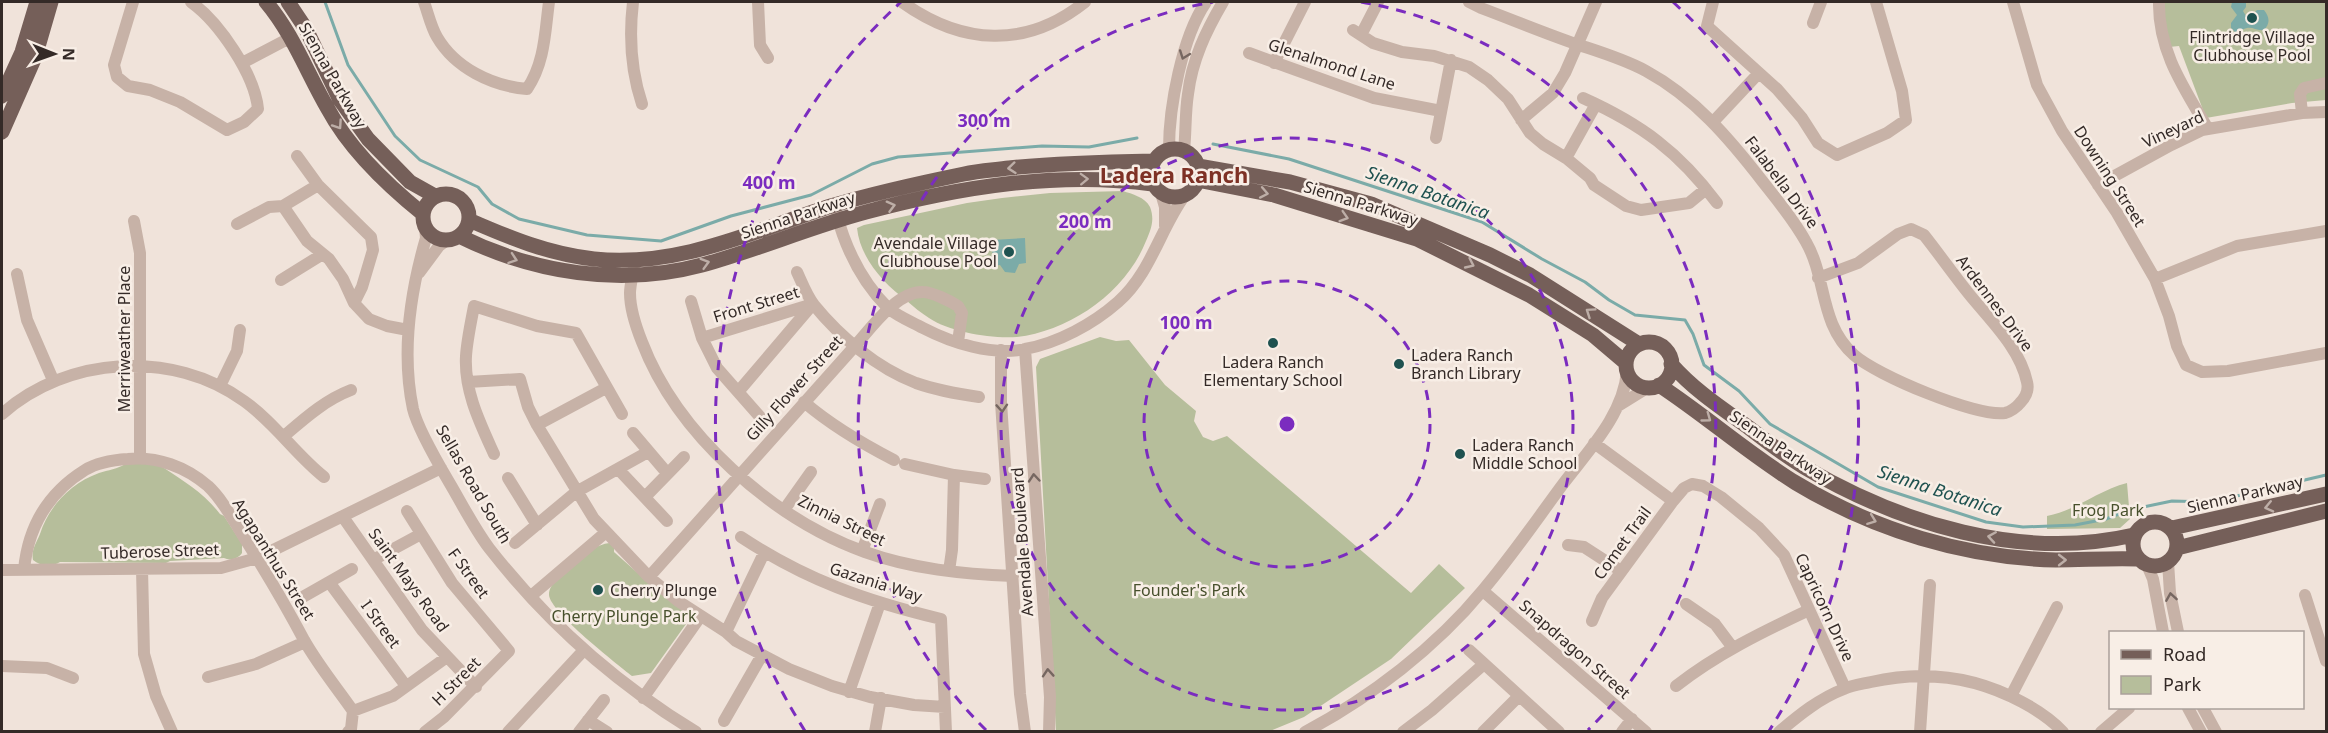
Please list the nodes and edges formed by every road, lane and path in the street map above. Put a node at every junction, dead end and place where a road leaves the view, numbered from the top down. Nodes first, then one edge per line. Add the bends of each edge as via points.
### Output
1 (37, 2) edge
2 (51, 2) edge
3 (134, 2) edge
4 (191, 2) edge
5 (266, 2) edge
6 (288, 2) edge
7 (424, 2) edge
8 (549, 2) edge
9 (633, 2) edge
10 (758, 2) edge
11 (902, 2) edge
12 (1084, 2) edge
13 (1206, 2) edge
14 (1223, 2) edge
15 (1305, 2) edge
16 (1378, 2) edge
17 (1469, 2) edge
18 (1596, 2) edge
19 (1713, 2) edge
20 (1821, 2) edge
21 (1876, 2) edge
22 (2013, 2) edge
23 (2159, 2) edge
24 (1813, 23) dead end
25 (292, 40) junction
26 (1577, 44) junction
27 (1249, 53) dead end
28 (768, 58) dead end
29 (1451, 60) junction
30 (242, 63) junction
31 (1274, 63) junction
32 (1758, 74) junction
33 (2326, 83) edge
34 (2, 96) edge
35 (1583, 98) dead end
36 (340, 100) junction
37 (642, 104) dead end
38 (1596, 104) junction
39 (1441, 111) junction
40 (2326, 112) edge
41 (2302, 113) junction
42 (1521, 120) junction
43 (1713, 122) junction
44 (2208, 129) junction
45 (2, 132) edge
46 (1436, 138) dead end
47 (1177, 150) junction
48 (297, 156) dead end
49 (1566, 158) junction
50 (1154, 161) junction
51 (1197, 173) junction
52 (318, 185) junction
53 (2098, 185) junction
54 (1157, 188) junction
55 (1706, 189) junction
56 (1185, 195) junction
57 (435, 196) junction
58 (1717, 203) dead end
59 (835, 205) junction
60 (283, 206) junction
61 (469, 220) junction
62 (134, 221) dead end
63 (424, 221) junction
64 (838, 221) junction
65 (237, 224) dead end
66 (1165, 227) junction
67 (2326, 231) edge
68 (453, 238) junction
69 (323, 254) junction
70 (634, 267) junction
71 (797, 272) dead end
72 (17, 274) dead end
73 (418, 274) junction
74 (1818, 278) junction
75 (2155, 279) junction
76 (281, 280) dead end
77 (691, 301) dead end
78 (354, 303) junction
79 (813, 304) junction
80 (889, 309) junction
81 (240, 330) dead end
82 (408, 330) junction
83 (702, 338) junction
84 (958, 342) junction
85 (1639, 344) junction
86 (855, 346) junction
87 (1025, 349) junction
88 (1001, 350) junction
89 (2326, 353) edge
90 (1671, 364) junction
91 (141, 365) junction
92 (1626, 367) junction
93 (53, 380) junction
94 (468, 381) junction
95 (220, 386) junction
96 (1653, 386) junction
97 (606, 388) junction
98 (351, 390) dead end
99 (738, 392) junction
100 (979, 397) dead end
101 (804, 402) junction
102 (1618, 406) junction
103 (2016, 407) joint
104 (2, 414) edge
105 (621, 414) dead end
106 (761, 418) dead end
107 (537, 424) junction
108 (633, 433) dead end
109 (284, 436) junction
110 (1594, 443) junction
111 (648, 452) junction
112 (494, 454) dead end
113 (684, 457) dead end
114 (140, 458) junction
115 (441, 468) junction
116 (619, 470) junction
117 (811, 472) dead end
118 (667, 474) junction
119 (738, 475) junction
120 (954, 476) junction
121 (324, 477) dead end
122 (508, 478) dead end
123 (985, 479) dead end
124 (1684, 488) joint
125 (576, 492) junction
126 (2326, 494) edge
127 (645, 497) junction
128 (1673, 501) junction
129 (880, 504) dead end
130 (784, 510) junction
131 (407, 512) dead end
132 (2326, 512) edge
133 (343, 517) junction
134 (667, 521) dead end
135 (537, 525) junction
136 (2172, 528) junction
137 (606, 533) junction
138 (421, 534) junction
139 (2134, 535) junction
140 (741, 537) dead end
141 (515, 543) dead end
142 (1568, 545) dead end
143 (2177, 548) junction
144 (862, 551) junction
145 (764, 553) junction
146 (257, 558) junction
147 (373, 560) junction
148 (2142, 562) junction
149 (2168, 562) junction
150 (142, 569) junction
151 (352, 569) dead end
152 (2, 570) edge
153 (24, 570) junction
154 (949, 571) junction
155 (1620, 571) junction
156 (1013, 576) junction
157 (649, 577) junction
158 (329, 582) junction
159 (1930, 585) dead end
160 (1483, 591) junction
161 (2305, 595) dead end
162 (531, 596) junction
163 (302, 598) dead end
164 (880, 603) junction
165 (1686, 604) dead end
166 (2057, 607) dead end
167 (1809, 610) junction
168 (700, 617) junction
169 (1592, 621) dead end
170 (2163, 631) edge
171 (2178, 631) edge
172 (726, 632) junction
173 (305, 642) junction
174 (1732, 648) junction
175 (584, 650) junction
176 (1469, 650) dead end
177 (509, 651) joint
178 (762, 655) junction
179 (447, 657) junction
180 (2326, 661) edge
181 (1484, 664) junction
182 (2, 666) edge
183 (1923, 675) junction
184 (208, 676) dead end
185 (73, 678) dead end
186 (406, 686) junction
187 (1676, 686) dead end
188 (476, 687) junction
189 (1845, 688) junction
190 (849, 692) junction
191 (1519, 696) junction
192 (2011, 696) junction
193 (643, 698) junction
194 (881, 698) junction
195 (604, 700) dead end
196 (945, 707) junction
197 (2128, 709) edge
198 (2189, 709) edge
199 (2204, 709) edge
200 (353, 711) junction
201 (1632, 719) junction
202 (588, 720) junction
203 (724, 721) dead end
204 (172, 732) edge
205 (348, 732) edge
206 (424, 732) edge
207 (508, 732) edge
208 (579, 732) edge
209 (607, 732) edge
210 (696, 732) edge
211 (875, 732) edge
212 (946, 732) edge
213 (1025, 732) edge
214 (1049, 732) edge
215 (1305, 732) edge
216 (1403, 732) edge
217 (1483, 732) edge
218 (1559, 732) edge
219 (1622, 732) edge
220 (1646, 732) edge
221 (1779, 732) edge
222 (1920, 732) edge
223 (2063, 732) edge
224 (2101, 732) edge
225 (2201, 732) edge
226 (2216, 732) edge

1 - 34 main road via 22,52
2 - 45 main road via 35,57
3 - 30 street via 114,65 117,77 128,86 180,102 227,130 258,110 256,93
4 - 30 street via 218,29
5 - 25 main road, Sienna Parkway
6 - 36 main road, Sienna Parkway via 306,29
7 - 8 street via 436,36 449,53 474,73 506,87 527,88 542,55
9 - 37 street via 630,26 635,82
10 - 28 street via 760,45
11 - 12 street via 920,15 951,28 1004,36 1058,21
13 -> 47 street via 1178,73 1169,133
14 - 47 street via 1195,61
15 - 31 street
16 - 29 street via 1357,32 1373,43 1402,52
17 - 26 street, Falabella Drive
18 - 26 street
19 - 32 street via 1707,26
20 - 24 street
21 - 32 street via 1896,68 1906,120 1887,133 1838,155 1818,143 1778,89
22 - 53 street, Downing Street via 2037,85
23 - 44 street via 2163,42 2172,68
25 - 30 street via 284,40
25 - 36 main road via 306,45 333,97
25 -> 63 main road, Sienna Parkway via 341,130
26 - 42 street via 1553,93
26 - 43 street, Falabella Drive via 1645,70
27 - 31 street, Glenalmond Lane
29 - 39 street
29 - 42 street via 1488,80 1508,99
31 - 39 street, Glenalmond Lane via 1374,98
32 - 43 street
33 - 41 street via 2304,88 2300,94
35 - 38 street
36 - 57 main road, Sienna Parkway via 386,159 416,187
38 - 49 street
38 - 55 street via 1653,137
39 - 46 street
40 - 41 street, Vineyard
41 - 44 street, Vineyard
42 - 49 street via 1543,144
43 - 74 street, Falabella Drive via 1793,221 1807,243
44 - 53 street, Vineyard
47 - 50 main road via 1160,153
47 - 51 main road via 1190,154
48 - 52 street
49 - 55 street via 1583,164 1594,185 1626,206 1641,210 1689,203
50 - 54 main road via 1151,168
50 -> 59 main road, Sienna Parkway via 1063,163 966,173
51 - 56 main road via 1195,186
85 -> 51 main road, Sienna Parkway via 1530,275 1371,204 1290,182
51 -> 92 main road, Sienna Parkway via 1417,239 1529,295 1593,335
52 - 60 street
52 - 78 street via 370,237 373,250
53 - 75 street, Downing Street
54 - 56 main road, Sienna Parkway via 1173,197
64 -> 54 main road, Sienna Parkway via 955,191 1040,181 1101,179
54 - 66 street via 1165,207
55 - 58 street
56 - 66 street
57 - 61 main road, Sienna Parkway via 449,193 462,200
57 - 63 main road via 429,201
59 - 64 street
59 - 70 main road, Sienna Parkway via 714,247
60 - 65 street via 269,207
60 - 69 street via 307,241
61 - 68 main road
61 - 70 main road, Sienna Parkway via 560,254
62 - 91 street, Merriweather Place via 140,253
63 - 68 main road, Sienna Parkway via 434,237
63 - 73 street, Sellas Road South via 426,238
70 -> 64 main road, Sienna Parkway via 667,271 700,265
64 - 80 street via 857,267
66 - 87 street via 1142,275 1116,304 1090,324
67 - 75 street via 2237,246
68 -> 70 main road, Sienna Parkway via 572,273
68 - 73 street, Sellas Road South via 439,246
69 - 76 street
69 - 78 street via 343,279
70 - 119 street, Zinnia Street via 630,294 635,324 650,364 694,431
71 - 79 street
72 - 93 street via 27,320
73 - 82 street, Sellas Road South
74 - 103 street, Falabella Drive via 1826,310 1841,340 1855,356 1891,378 1938,398 2005,413
74 - 103 street, Ardennes Drive via 1858,263 1898,234 1918,230 2015,352 2028,385 2025,398
75 - 89 street, Downing Street via 2176,346 2186,365 2202,372
77 - 83 street, Front Street
78 - 82 street via 369,319
79 - 83 street, Front Street
79 - 86 street
79 - 99 street, Front Street
80 - 84 street
80 - 84 street, Gilly Flower Street via 912,293 925,292 950,301 962,313
80 - 86 street, Gilly Flower Street
81 - 95 street via 237,351
82 - 115 street, Sellas Road South via 406,361 413,411
83 - 99 street, Front Street via 717,368
84 - 88 street
85 - 90 main road, Sienna Parkway via 1660,345
85 - 92 main road via 1632,349
86 - 100 street via 916,383
86 - 101 street, Gilly Flower Street
87 - 88 street
214 -> 87 street, Avendale Boulevard via 1050,697
88 -> 156 street, Avendale Boulevard
90 - 96 main road via 1668,376
139 -> 90 main road, Sienna Parkway via 2094,543 2009,540 1929,524 1896,512 1803,466 1689,384
91 - 93 street via 96,369
91 - 95 street via 188,372
91 - 114 street, Merriweather Place
92 - 96 main road, Sienna Parkway via 1635,383
92 - 102 street
93 - 104 street via 20,397
94 - 97 street via 465,357 474,306 537,326 576,333
94 - 107 street via 520,379
94 - 112 street via 474,410
95 - 109 street via 247,403
96 - 102 street
96 -> 148 main road, Sienna Parkway via 1693,407 1796,482 1910,535 2015,557
97 - 105 street
97 - 107 street
98 - 109 street via 335,396
99 - 106 street, Front Street
101 - 119 street, Gilly Flower Street
101 - 120 street via 828,423 900,462
102 - 110 street
107 - 125 street
108 - 111 street
109 - 121 street via 304,461
110 - 128 street
110 - 160 street
111 - 116 street
111 - 118 street
113 - 118 street
114 - 146 street, Agapanthus Street via 172,465 209,487
114 - 153 street, Agapanthus Street via 89,467 58,490 34,526
115 - 133 street, Tuberose Street
115 - 162 street, Sellas Road South via 488,547
116 - 125 street
116 - 127 street
117 - 130 street
118 - 127 street
119 - 130 street, Zinnia Street
119 - 157 street, Gilly Flower Street
120 - 123 street
120 - 154 street
122 - 135 street
124 - 128 street, Comet Trail
124 - 167 street, Capricorn Drive via 1692,484 1703,486 1759,528 1784,555
125 - 135 street
125 - 137 street
126 -> 136 main road, Sienna Parkway
127 - 134 street
128 - 155 street, Comet Trail
129 - 144 street
130 - 144 street, Zinnia Street
131 - 138 street, F Street
132 - 143 main road
133 - 146 street, Tuberose Street
133 - 147 street, Saint Mays Road
135 - 141 street
136 - 139 main road, Sienna Parkway via 2163,522 2149,522 2142,524
136 - 143 main road, Sienna Parkway
137 - 157 street
137 - 162 street
138 - 147 street
138 - 177 street, F Street via 452,583
139 - 148 main road via 2133,550
140 - 145 street, Gazania Way
142 - 155 street via 1584,547
143 - 149 main road
144 - 154 street, Zinnia Street via 899,563
145 - 164 street, Gazania Way via 833,588
145 - 172 street
146 - 150 street, Tuberose Street via 221,568
146 - 173 street, Agapanthus Street
147 - 179 street, Saint Mays Road via 422,630
148 - 149 main road, Sienna Parkway via 2158,566
148 - 170 street via 2153,579
171 -> 149 street
150 - 153 street, Tuberose Street
150 - 204 street via 144,654
151 - 158 street
152 - 153 street, Tuberose Street
154 - 156 street, Zinnia Street
155 - 169 street, Comet Trail
156 - 213 street, Avendale Boulevard
157 - 168 street
158 - 163 street
158 - 186 street, I Street
159 - 183 street
160 - 201 street, Snapdragon Street
160 - 215 street via 1392,675
161 - 180 street
162 - 175 street, Sellas Road South
164 - 190 street
164 - 196 street, Gazania Way via 941,619
165 - 174 street via 1716,624
166 - 192 street
167 - 174 street
167 - 189 street, Capricorn Drive
168 - 172 street
168 - 193 street
172 - 178 street
173 - 184 street via 256,664
173 - 200 street, Agapanthus Street
174 - 187 street
175 - 193 street, Sellas Road South
175 - 207 street
176 - 181 street
177 - 188 street, H Street
178 - 190 street
178 - 203 street
179 - 186 street
179 - 188 street, Saint Mays Road
181 - 191 street
181 - 216 street
182 - 185 street via 47,668
183 - 189 street
183 - 192 street via 1975,682
183 - 222 street
186 - 200 street via 393,696
188 - 206 street, H Street
189 - 221 street via 1802,712
190 - 194 street
191 - 217 street
191 - 218 street
192 - 223 street via 2041,713
193 - 210 street, Sellas Road South
194 - 196 street
194 - 211 street
195 - 202 street
196 - 212 street
197 - 224 street
198 - 225 street
199 - 226 street
200 - 205 street
201 - 219 street
201 - 220 street, Snapdragon Street
202 - 208 street
202 - 209 street

